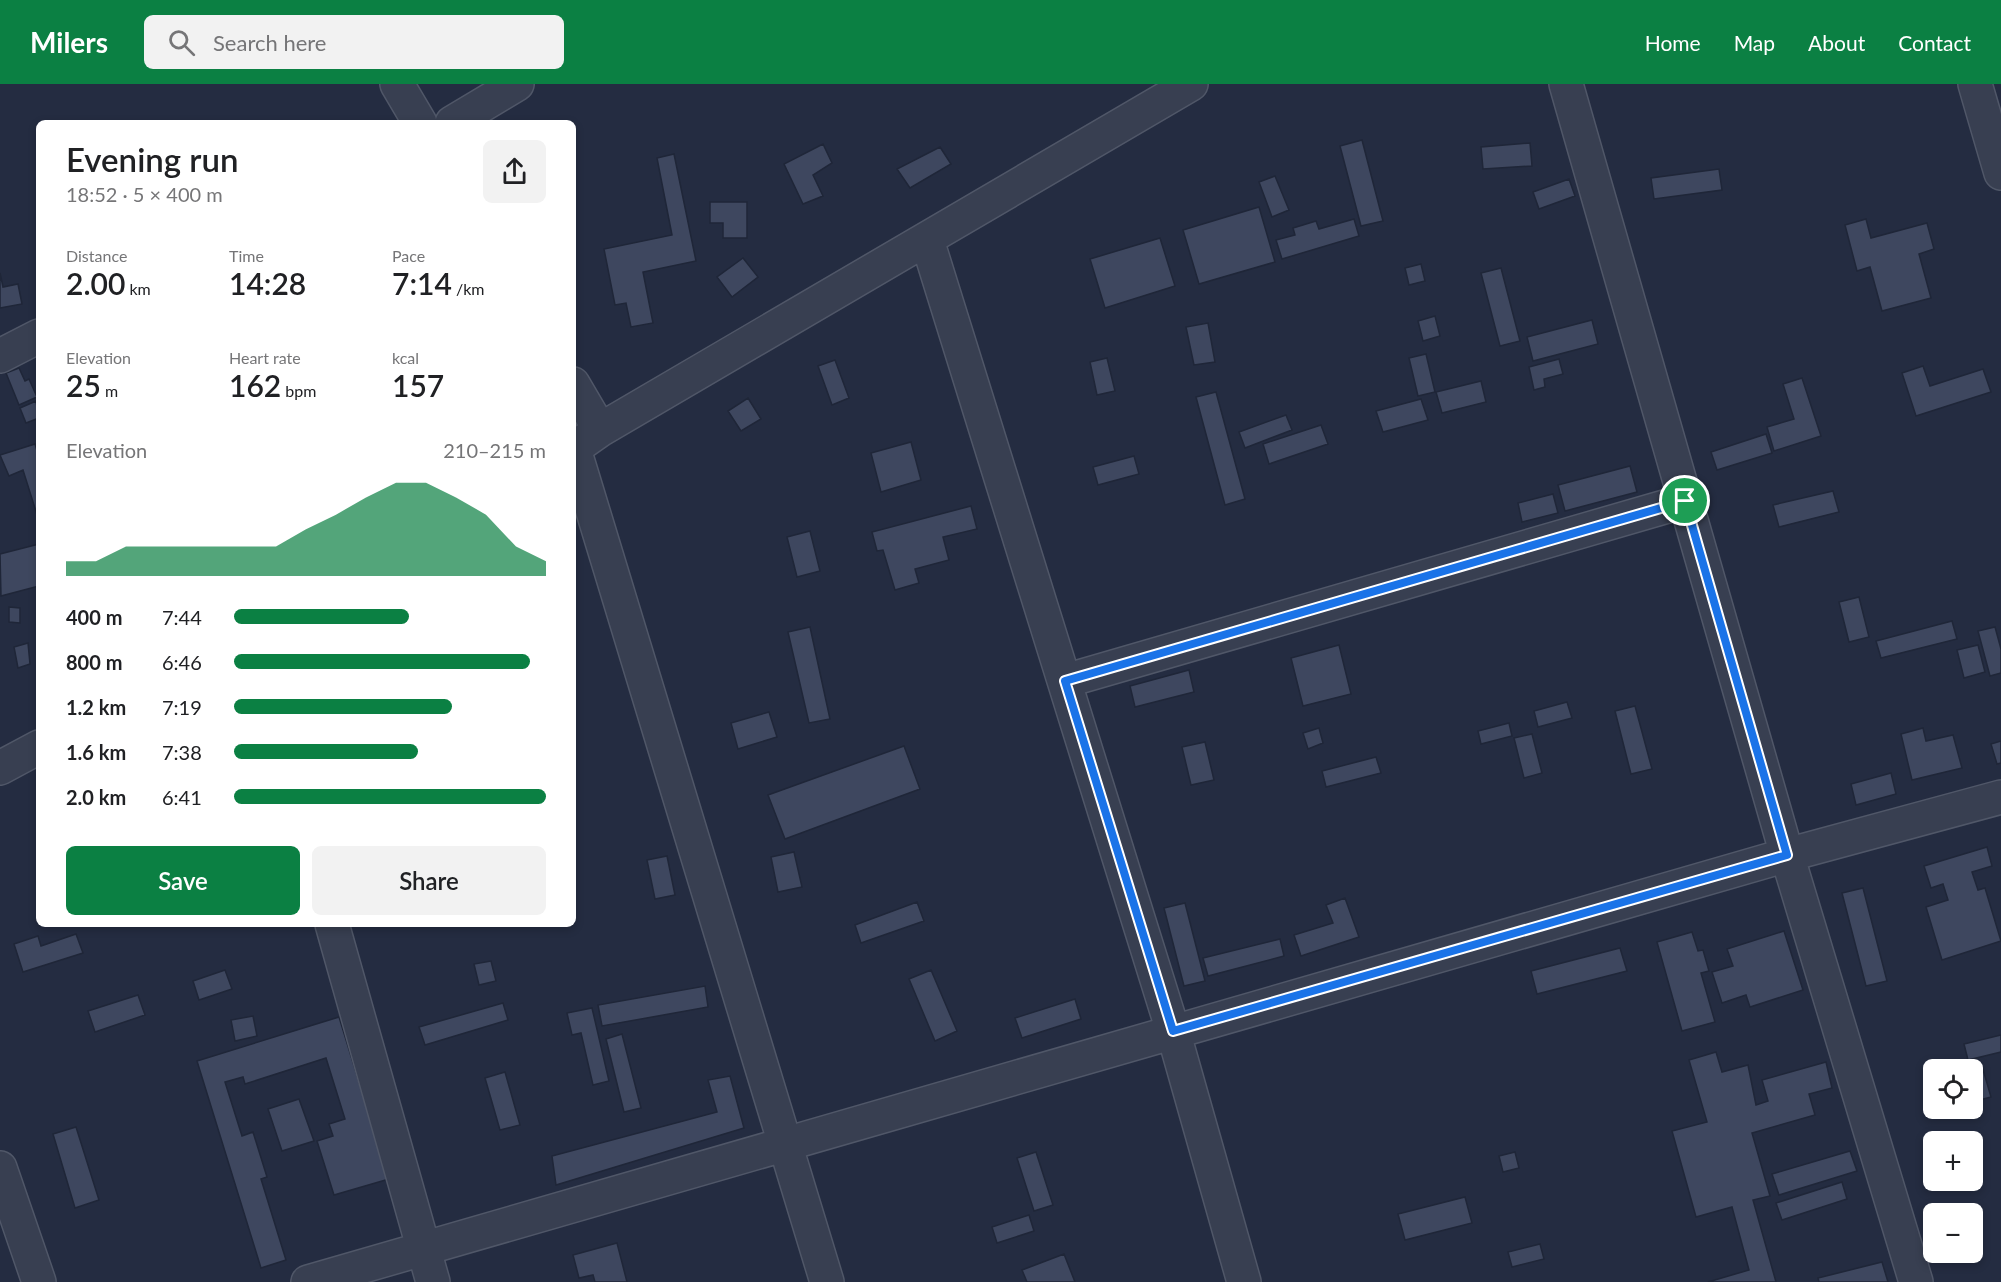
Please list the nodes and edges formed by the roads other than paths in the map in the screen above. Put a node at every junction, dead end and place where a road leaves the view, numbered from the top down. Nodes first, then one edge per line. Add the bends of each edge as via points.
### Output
1 (397, 84) edge
2 (517, 84) edge
3 (1191, 84) edge
4 (1566, 84) edge
5 (1975, 84) edge
6 (418, 120) edge
7 (457, 120) edge
8 (2001, 173) edge
9 (927, 240) junction
10 (36, 338) edge
11 (0, 356) edge
12 (576, 389) edge
13 (600, 430) junction
14 (576, 447) edge
15 (576, 459) edge
16 (1685, 501) junction
17 (1065, 681) junction
18 (36, 749) edge
19 (0, 768) edge
20 (2001, 797) edge
21 (1787, 855) junction
22 (333, 927) edge
23 (1173, 1031) junction
24 (785, 1146) junction
25 (0, 1168) edge
26 (424, 1250) junction
27 (39, 1282) edge
28 (308, 1282) edge
29 (433, 1282) edge
30 (827, 1282) edge
31 (1244, 1282) edge
32 (1916, 1282) edge

1 - 6 street
2 - 7 street
3 - 9 street
4 - 16 street
5 - 8 street
9 - 13 street
9 - 17 street
10 - 11 street
12 - 13 street
13 - 14 street
15 - 24 street
16 - 17 street
16 - 21 street
17 - 23 street
18 - 19 street
20 - 21 street
21 - 23 street
21 - 32 street
22 - 26 street
23 - 24 street
23 - 31 street
24 - 26 street
24 - 30 street
25 - 27 street
26 - 28 street
26 - 29 street

